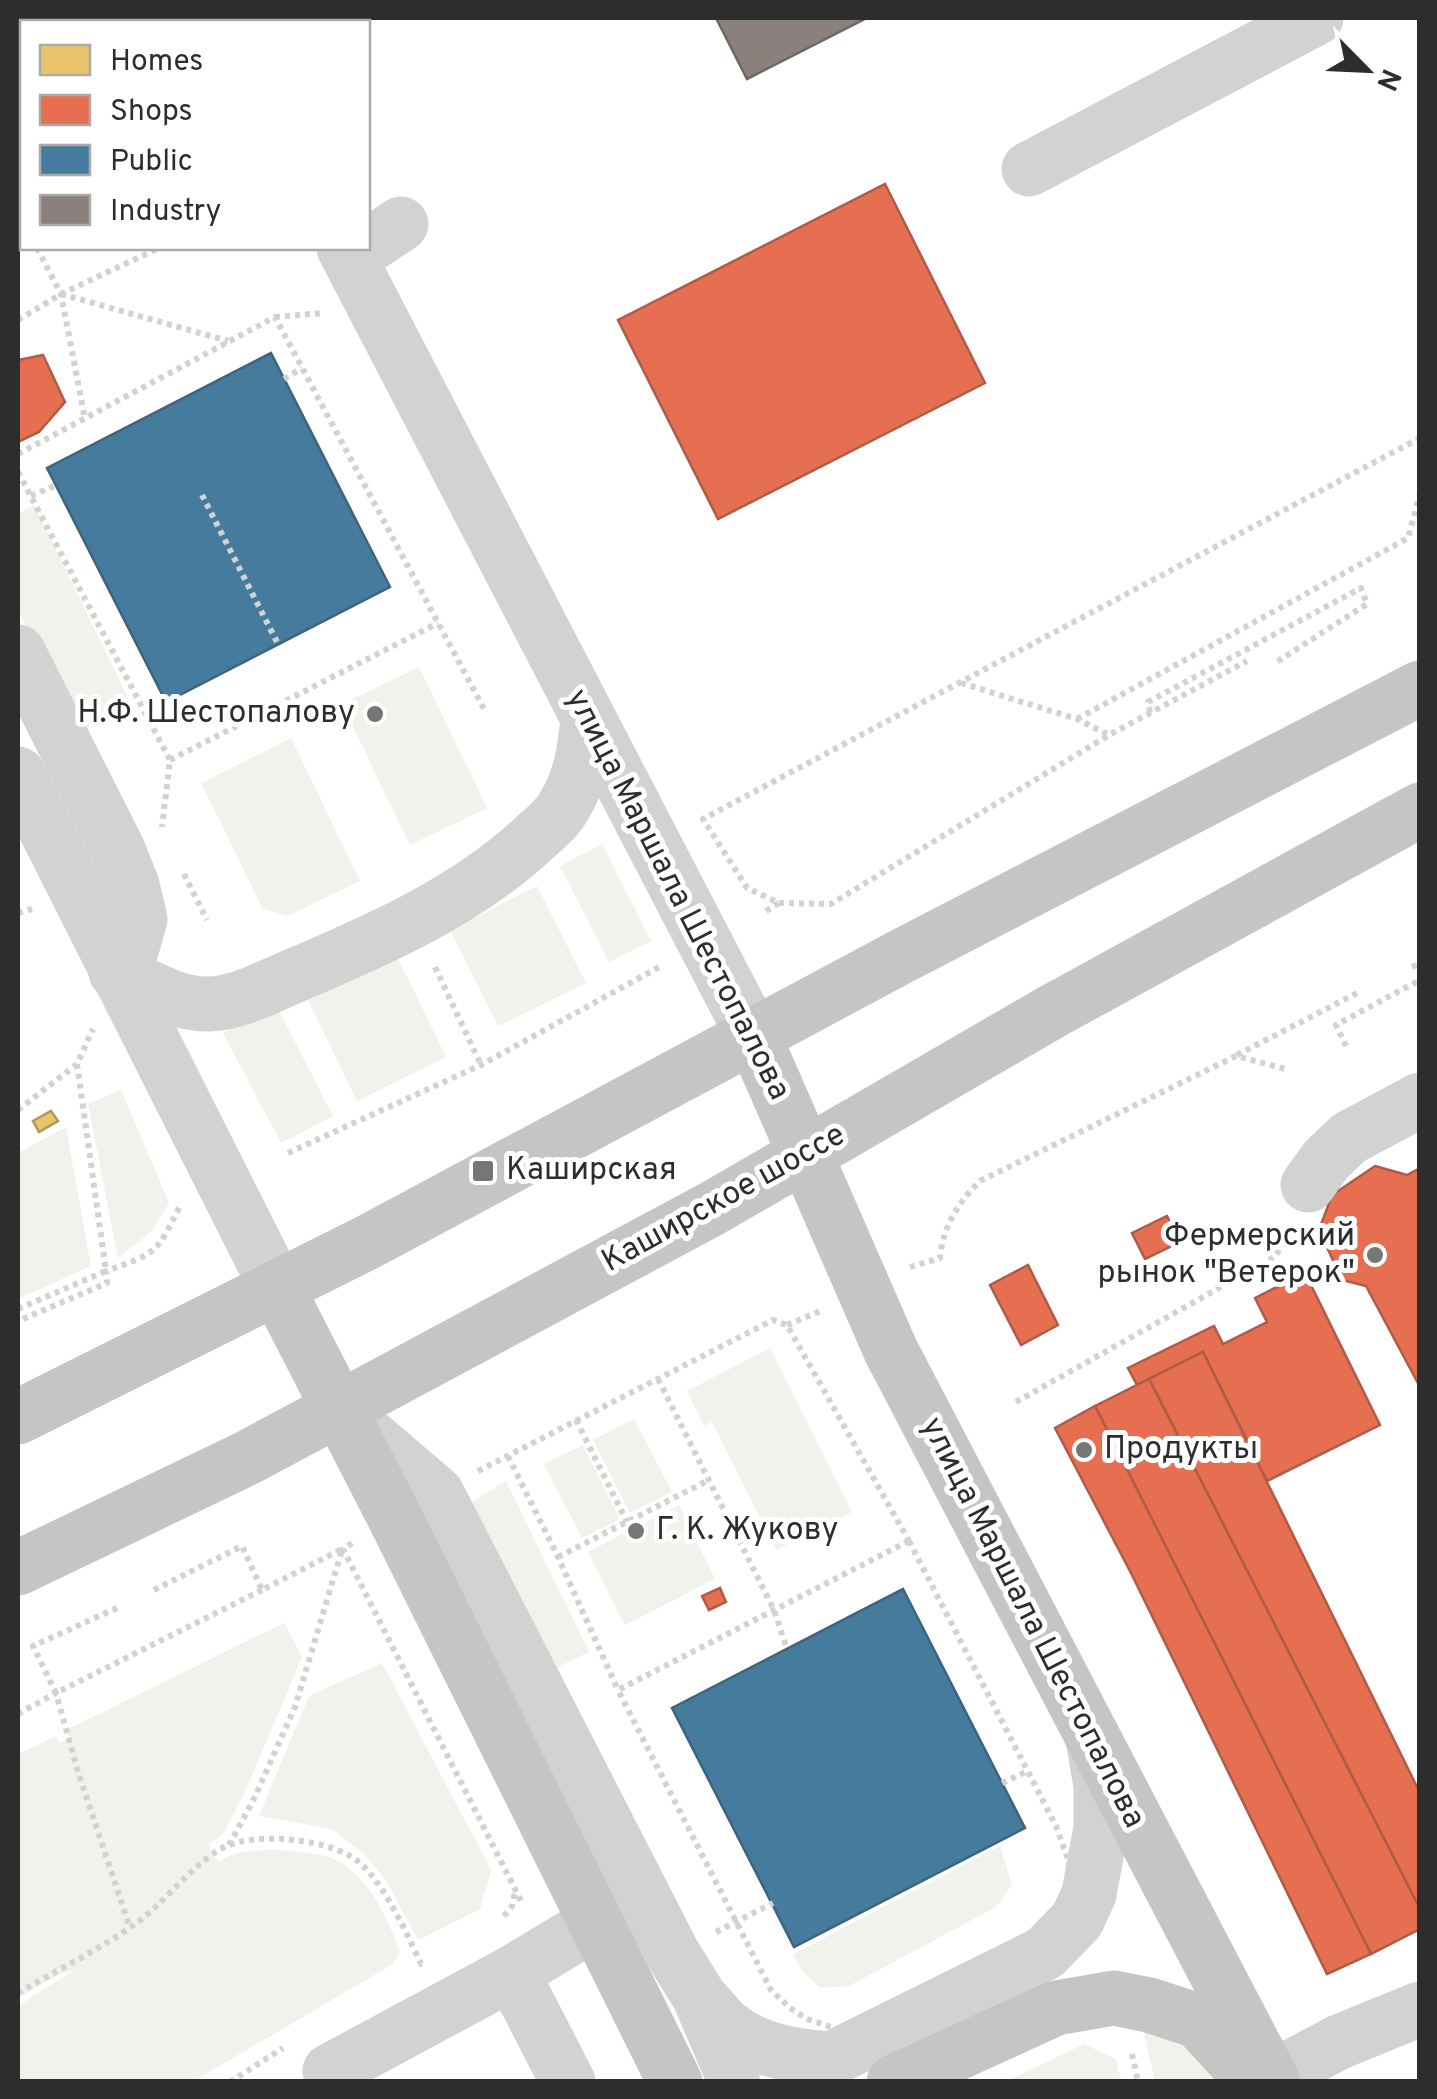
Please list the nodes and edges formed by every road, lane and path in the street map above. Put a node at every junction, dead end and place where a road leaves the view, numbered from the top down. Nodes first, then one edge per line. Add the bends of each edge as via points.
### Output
1 (1316, 18) edge
2 (1028, 168) dead end
3 (38, 250) edge
4 (155, 250) edge
5 (362, 250) edge
6 (61, 294) junction
7 (337, 312) dead end
8 (275, 317) junction
9 (18, 320) edge
10 (229, 342) junction
11 (302, 368) junction
12 (284, 378) dead end
13 (85, 418) junction
14 (1420, 438) edge
15 (18, 454) edge
16 (18, 472) edge
17 (56, 485) dead end
18 (1420, 494) edge
19 (202, 495) dead end
20 (31, 496) junction
21 (438, 623) junction
22 (278, 644) dead end
23 (18, 652) edge
24 (1248, 662) dead end
25 (1275, 663) dead end
26 (960, 683) junction
27 (1420, 688) edge
28 (484, 709) dead end
29 (1150, 712) junction
30 (588, 719) junction
31 (1078, 719) junction
32 (1109, 735) junction
33 (170, 760) junction
34 (18, 774) edge
35 (1420, 810) edge
36 (162, 830) dead end
37 (177, 860) dead end
38 (778, 903) junction
39 (766, 910) dead end
40 (207, 920) dead end
41 (430, 956) dead end
42 (661, 966) dead end
43 (116, 972) junction
44 (1420, 980) edge
45 (1360, 992) dead end
46 (102, 1037) dead end
47 (754, 1037) junction
48 (1346, 1046) dead end
49 (1236, 1056) junction
50 (77, 1064) junction
51 (481, 1065) junction
52 (1289, 1070) dead end
53 (1420, 1100) edge
54 (18, 1110) edge
55 (288, 1153) dead end
56 (806, 1153) junction
57 (1308, 1185) joint
58 (191, 1200) dead end
59 (910, 1267) dead end
60 (106, 1271) junction
61 (277, 1288) junction
62 (825, 1309) dead end
63 (18, 1310) edge
64 (23, 1320) dead end
65 (787, 1325) junction
66 (658, 1380) junction
67 (1016, 1402) dead end
68 (338, 1410) junction
69 (18, 1417) edge
70 (576, 1420) junction
71 (508, 1456) junction
72 (472, 1474) dead end
73 (709, 1480) junction
74 (628, 1522) junction
75 (909, 1540) junction
76 (357, 1541) dead end
77 (343, 1548) junction
78 (558, 1557) junction
79 (18, 1568) edge
80 (154, 1590) dead end
81 (262, 1590) junction
82 (116, 1608) dead end
83 (774, 1610) junction
84 (787, 1648) dead end
85 (618, 1690) junction
86 (56, 1692) junction
87 (18, 1714) edge
88 (1094, 1744) junction
89 (1028, 1772) junction
90 (1002, 1783) dead end
91 (229, 1846) junction
92 (516, 1892) junction
93 (520, 1901) dead end
94 (772, 1903) dead end
95 (736, 1922) junction
96 (596, 1923) junction
97 (130, 1928) junction
98 (505, 1948) junction
99 (436, 1956) dead end
100 (18, 1992) edge
101 (699, 1996) junction
102 (1420, 2008) edge
103 (1266, 2080) edge
104 (336, 2082) edge
105 (568, 2082) edge
106 (675, 2082) edge
107 (732, 2082) edge
108 (894, 2082) edge

1 - 2 street
3 - 6 path
4 - 6 path
5 - 30 street, улица Маршала Шестопалова
6 - 9 path
6 - 10 path
6 - 13 path
7 - 8 path
8 - 10 path
8 - 11 path
10 - 13 path
11 - 12 path
11 - 21 path
13 - 15 path
14 - 26 path
16 - 20 path
17 - 20 path
18 - 31 path via 1408,538
19 - 22 path
20 - 33 path
21 - 28 path
21 - 33 path
23 - 43 street via 132,885 140,919
24 - 29 path
25 - 29 path via 1367,604 1361,588 1148,702
26 - 31 path
26 - 38 path via 703,819 747,888
27 - 47 main road
29 - 32 path
30 - 43 street via 580,772 556,817 506,865 411,921 243,997 213,1004 183,1001
30 - 47 street, улица Маршала Шестопалова
31 - 32 path
32 - 38 path via 831,904
33 - 36 path
34 - 43 street
35 - 56 main road, Каширское шоссе
37 - 40 path
38 - 39 path
41 - 51 path
42 - 51 path
43 - 61 street
44 - 48 path via 1336,1025
45 - 49 path
46 - 50 path via 95,1024
47 - 56 main road, улица Маршала Шестопалова
47 - 61 main road
49 - 52 path
49 - 59 path via 980,1181 949,1220 940,1258
50 - 54 path
50 - 60 path
51 - 55 path
53 - 57 street via 1348,1138
56 - 68 main road, Каширское шоссе
56 - 88 main road, улица Маршала Шестопалова via 891,1351
57 - 67 path via 1276,1256
58 - 60 path via 180,1206 154,1251
60 - 63 path
60 - 64 path via 108,1282
61 - 68 main road
61 - 69 main road
62 - 65 path
65 - 66 path via 773,1320
65 - 75 path
66 - 70 path
66 - 73 path
68 - 79 main road, Каширское шоссе
68 - 96 main road
68 - 101 street via 438,1494
70 - 71 path
70 - 74 path
71 - 72 path
71 - 78 path
73 - 74 path
73 - 83 path
74 - 78 path
75 - 83 path
75 - 89 path
76 - 77 path
77 - 81 path
77 - 91 path via 295,1707
77 - 92 path
78 - 85 path
80 - 81 path via 242,1546
81 - 86 path
82 - 86 path via 34,1646
83 - 84 path
83 - 85 path
85 - 95 path
86 - 87 path
86 - 97 path
88 - 101 street via 1101,1828 1089,1894 1046,1953 832,2060 760,2046 727,2026
88 - 103 main road, улица Маршала Шестопалова
89 - 90 path
89 - 95 path via 1070,1862 1066,1900 1040,1931 874,2017 837,2029 807,2020 771,1990
91 - 97 path
91 - 99 path via 302,1841 352,1856 373,1876 421,1964
92 - 93 path
92 - 98 path
94 - 95 path
96 - 98 street
96 - 106 main road
97 - 100 path
98 - 104 street via 330,2071
98 - 105 street
101 - 107 street
102 - 103 street
103 - 108 main road via 1198,2021 1114,1998 1056,2008

